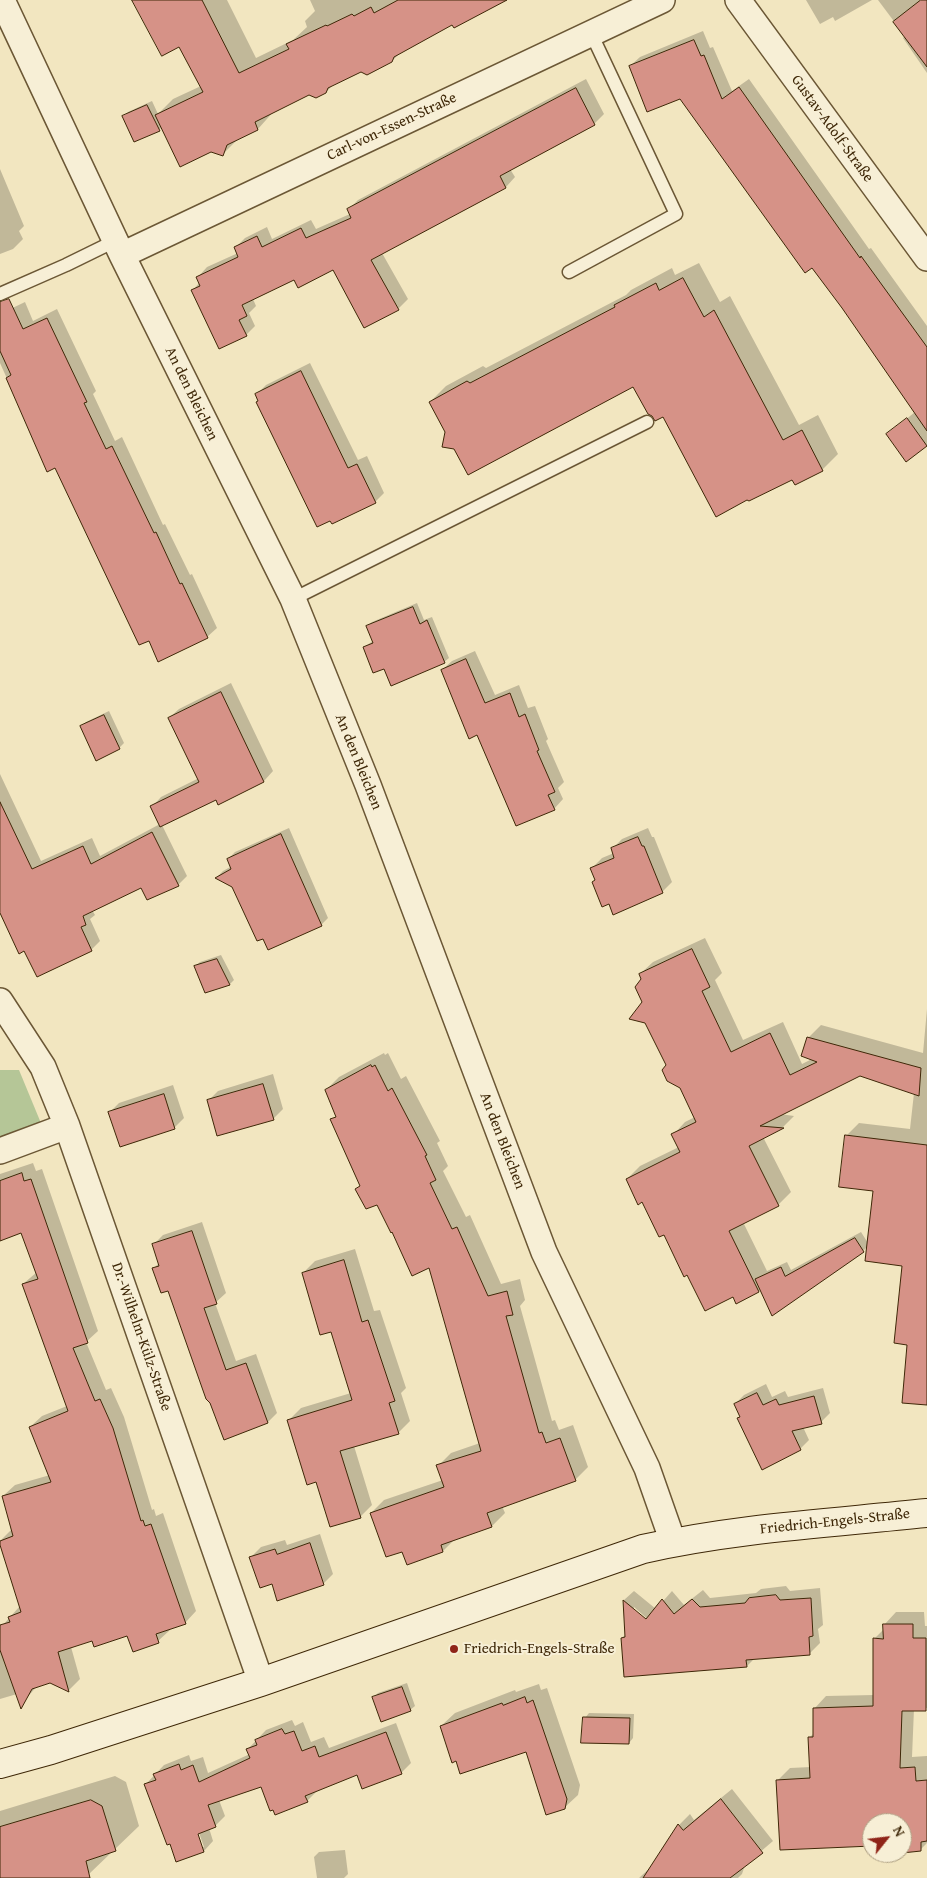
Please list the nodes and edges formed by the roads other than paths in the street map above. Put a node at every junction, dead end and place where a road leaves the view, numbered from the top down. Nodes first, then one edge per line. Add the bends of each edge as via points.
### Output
1 (2, 0) edge
2 (662, 0) edge
3 (738, 0) edge
4 (590, 33) junction
5 (118, 248) junction
6 (927, 258) edge
7 (569, 272) dead end
8 (0, 294) edge
9 (646, 422) dead end
10 (293, 599) junction
11 (0, 1001) edge
12 (67, 1126) junction
13 (0, 1151) edge
14 (927, 1513) edge
15 (674, 1542) junction
16 (261, 1682) junction
17 (0, 1764) edge

1 - 5 street, An den Bleichen
2 - 4 street, Carl-von-Essen-Straße
3 - 6 street, Gustav-Adolf-Straße
4 - 5 street, Carl-von-Essen-Straße
4 - 7 lane via 676,214
5 - 8 lane via 66,265
5 - 10 street, An den Bleichen
9 - 10 lane
10 - 15 street, An den Bleichen via 368,785 544,1252 647,1468
11 - 12 street, Dr.-Wilhelm-Külz-Straße via 43,1067
12 - 13 street
12 - 16 street, Dr.-Wilhelm-Külz-Straße
14 - 15 main road, Friedrich-Engels-Straße via 744,1531
15 - 16 main road, Friedrich-Engels-Straße via 613,1558
16 - 17 main road, Friedrich-Engels-Straße

